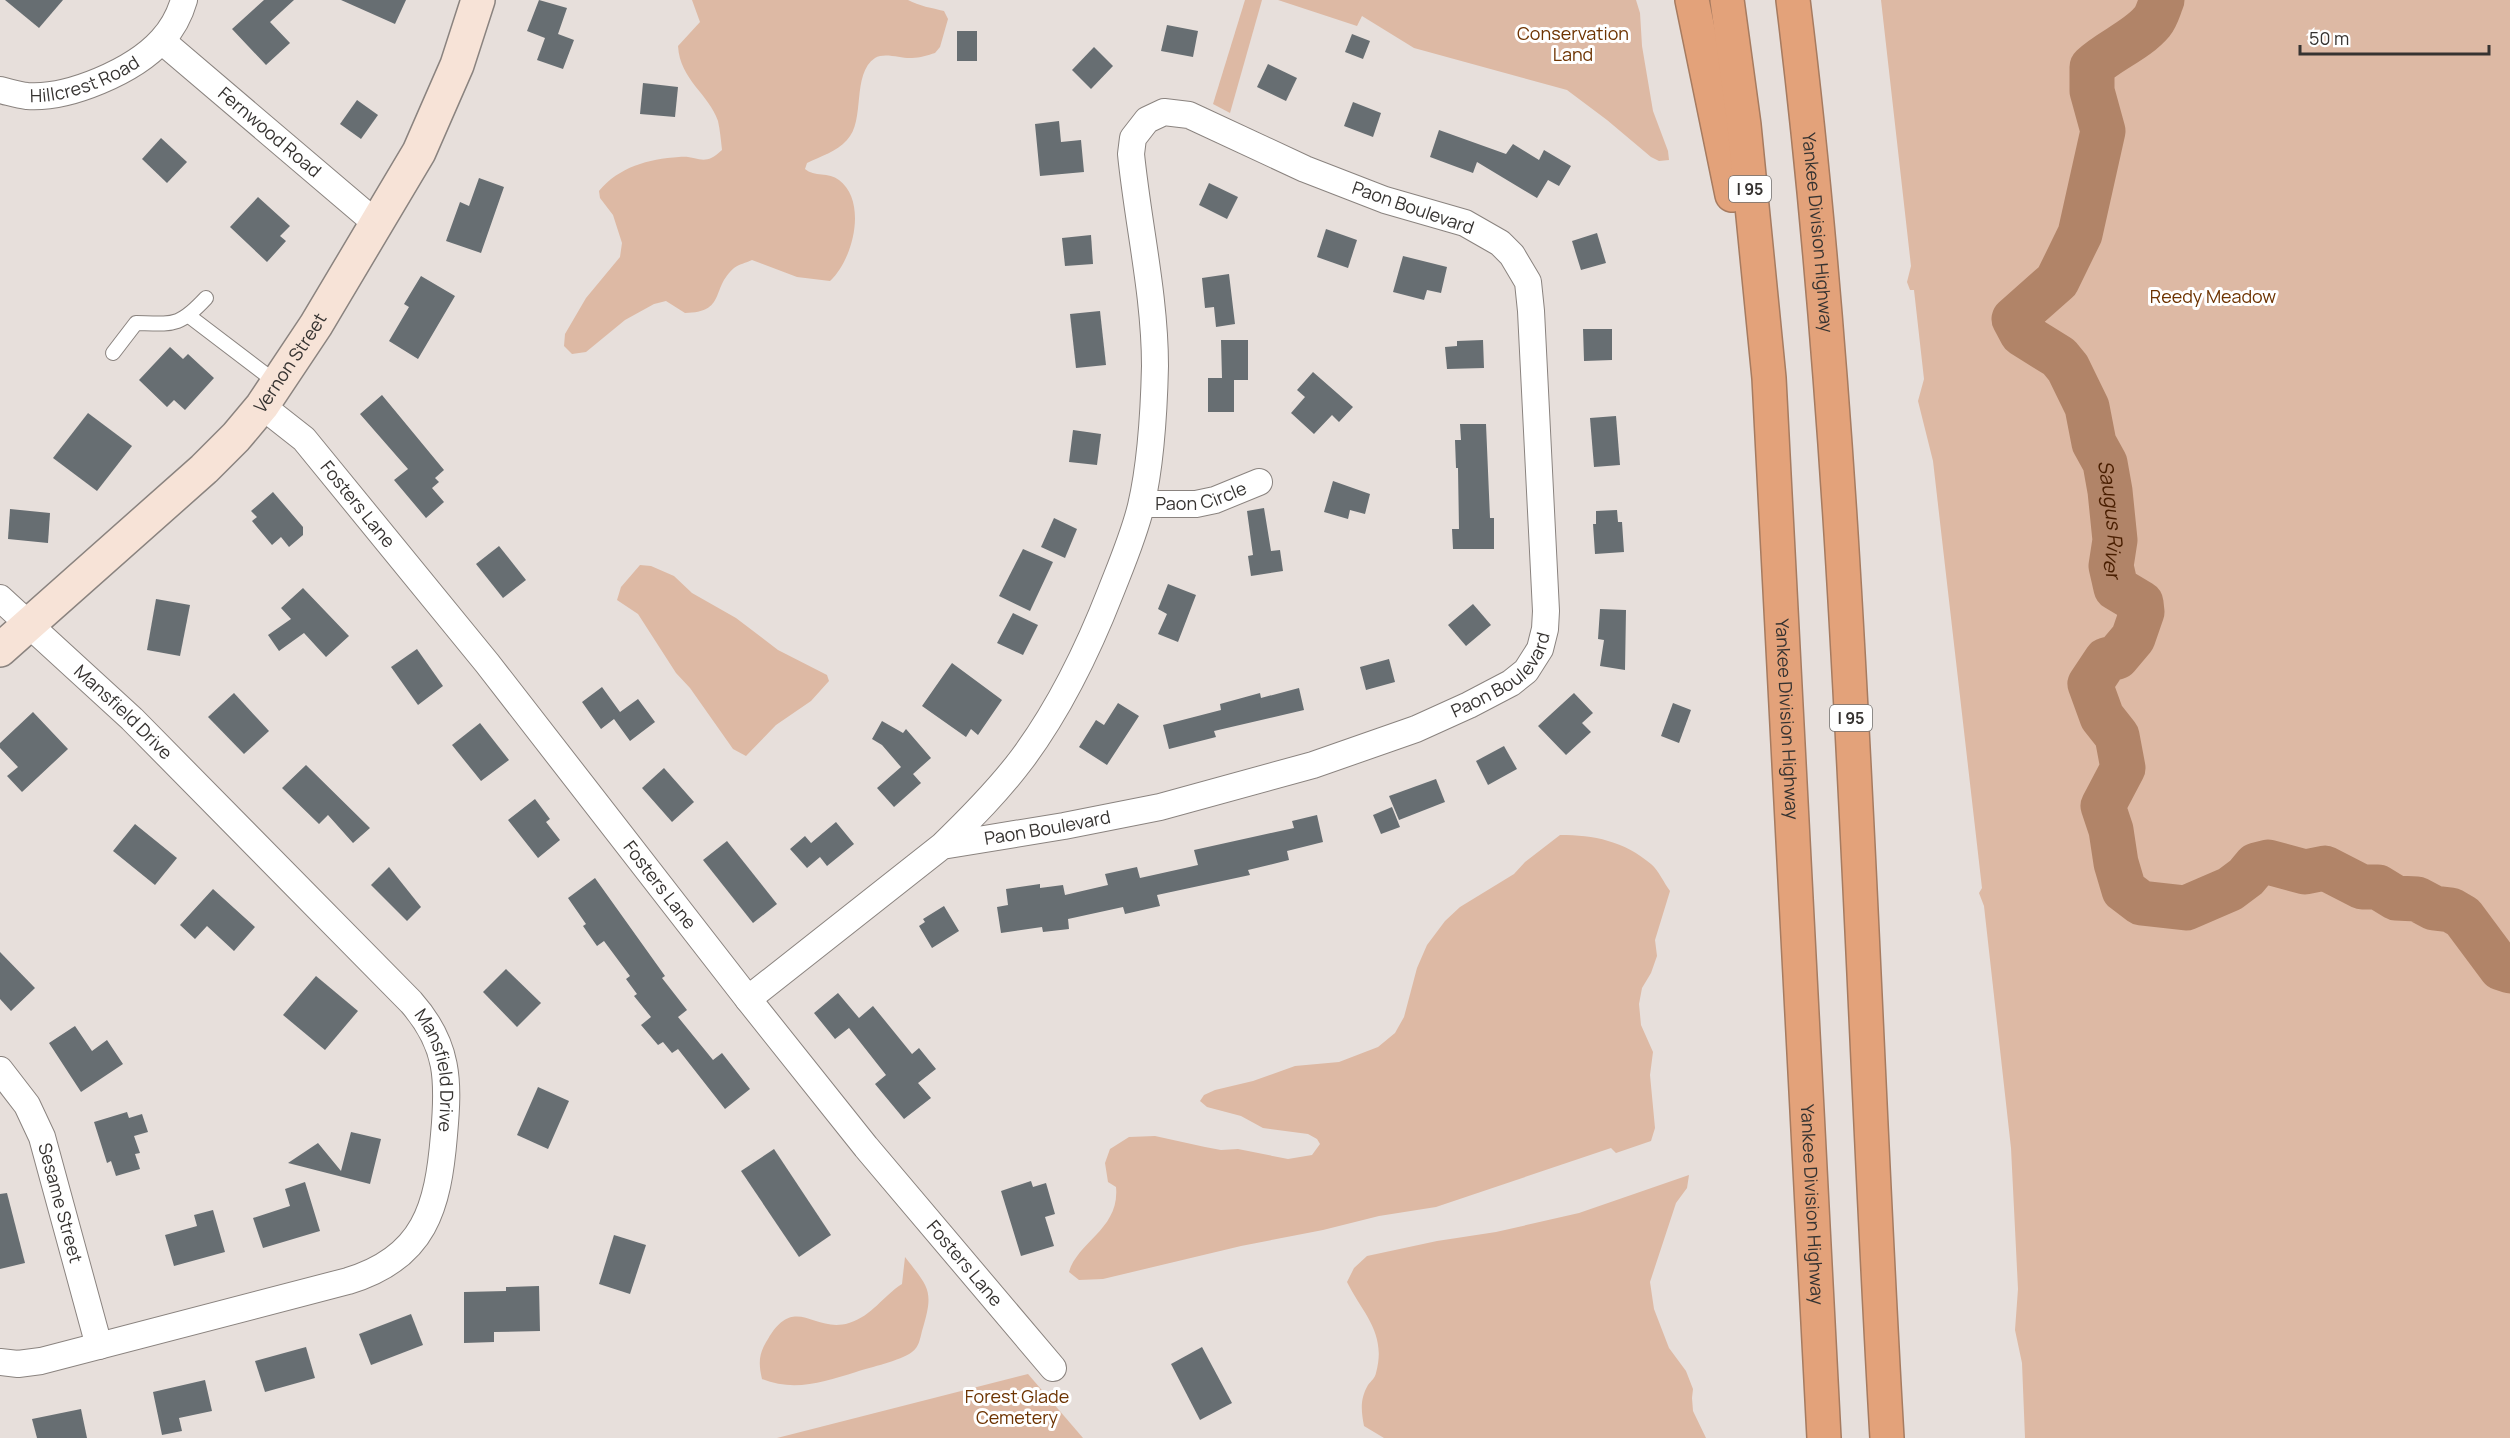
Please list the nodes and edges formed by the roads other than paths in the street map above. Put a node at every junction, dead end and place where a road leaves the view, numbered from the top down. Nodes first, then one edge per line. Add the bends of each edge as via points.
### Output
1 (184, 0) edge
2 (478, 0) edge
3 (1692, 0) edge
4 (1727, 0) edge
5 (1793, 0) edge
6 (162, 40) junction
7 (0, 90) edge
8 (377, 224) junction
9 (206, 298) dead end
10 (189, 316) junction
11 (113, 352) dead end
12 (1769, 378) junction
13 (270, 395) junction
14 (1259, 482) dead end
15 (1142, 504) junction
16 (0, 598) edge
17 (28, 625) junction
18 (0, 650) edge
19 (942, 846) junction
20 (748, 999) junction
21 (0, 1070) edge
22 (99, 1346) junction
23 (0, 1362) edge
24 (1053, 1368) dead end
25 (1824, 1438) edge
26 (1887, 1438) edge

1 - 6 street, Hillcrest Road
2 - 8 main road, Vernon Street via 439,110
3 - 12 highway
4 - 12 highway, Yankee Division Highway / I 95 via 1744,125
5 - 26 highway, Yankee Division Highway / I 95 via 1811,149 1833,399
6 - 7 street, Hillcrest Road via 140,59 87,86 28,96
6 - 8 street, Fernwood Road
8 - 13 main road, Vernon Street
9 - 10 lane
10 - 11 lane via 173,324 136,323
10 - 13 lane
12 - 25 highway, Yankee Division Highway / I 95
13 - 17 main road, Vernon Street via 204,469
13 - 20 street, Fosters Lane via 494,672
14 - 15 street, Paon Circle via 1196,504
15 - 19 street, Paon Boulevard via 1104,609 1057,704 1005,780
15 - 19 street, Paon Boulevard via 1155,365 1150,287 1131,154 1136,132 1155,114 1189,115 1305,169 1385,200 1465,223 1500,243 1519,264 1528,282 1533,329 1546,611 1540,649 1526,671 1469,705 1416,729 1313,765 1160,807
16 - 17 street, Mansfield Drive
17 - 18 main road, Vernon Street
17 - 22 street, Mansfield Drive via 132,719 411,1002 437,1040 447,1085 436,1197 420,1231 394,1259 361,1278
19 - 20 street, Paon Boulevard
20 - 24 street, Fosters Lane via 866,1147
21 - 22 street, Sesame Street via 27,1105 42,1137
22 - 23 street, Mansfield Drive via 41,1361

